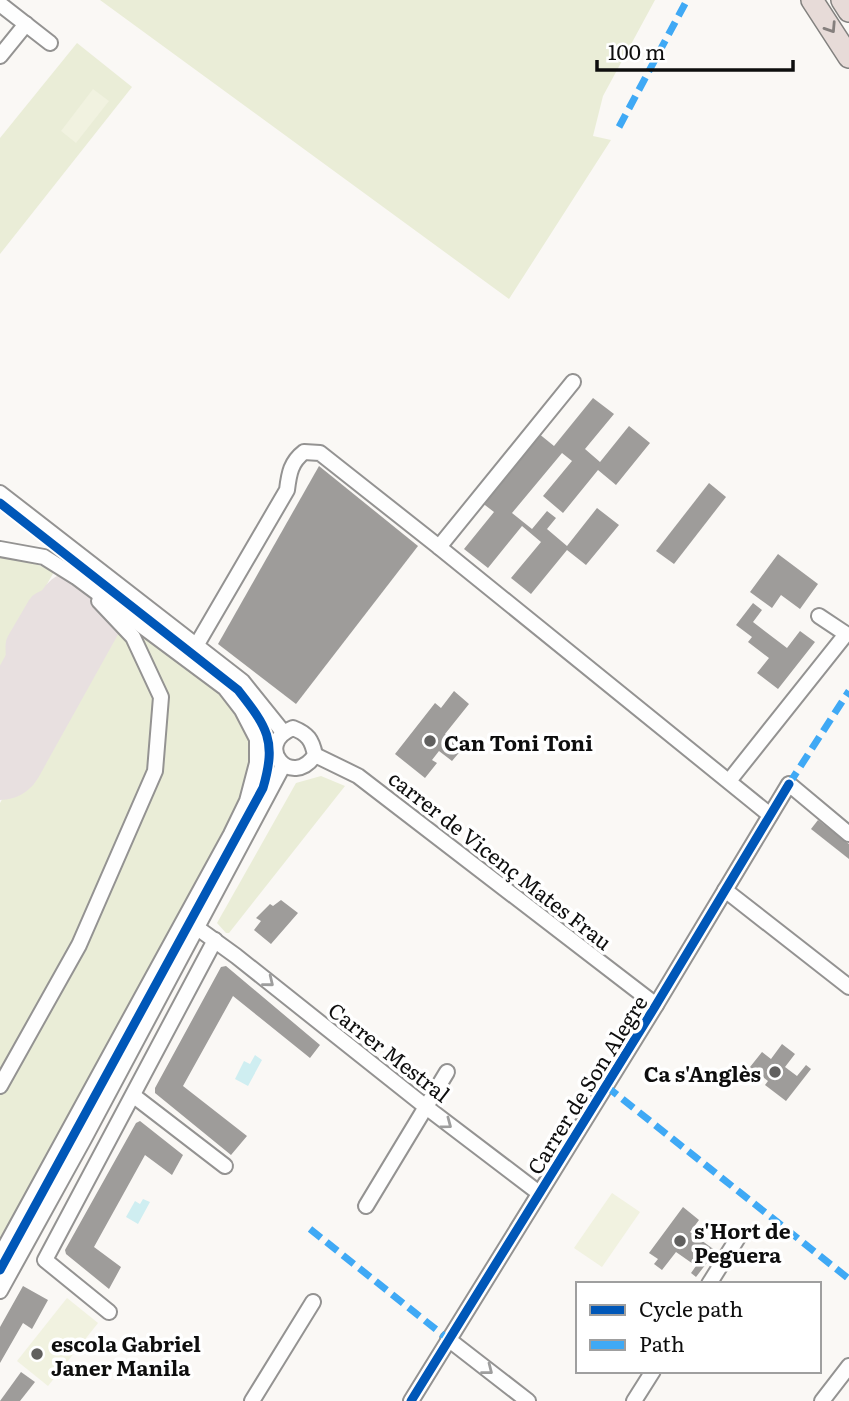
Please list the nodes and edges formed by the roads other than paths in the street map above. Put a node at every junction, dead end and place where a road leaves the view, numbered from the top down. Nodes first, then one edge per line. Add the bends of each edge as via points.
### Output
1 (812, 0) edge
2 (842, 0) edge
3 (0, 4) edge
4 (849, 10) edge
5 (26, 24) junction
6 (50, 43) dead end
7 (0, 56) edge
8 (849, 57) edge
9 (573, 382) dead end
10 (0, 493) edge
11 (439, 547) junction
12 (0, 549) edge
13 (76, 577) junction
14 (820, 615) dead end
15 (196, 646) junction
16 (283, 733) junction
17 (315, 755) junction
18 (283, 766) junction
19 (729, 781) junction
20 (771, 815) junction
21 (849, 834) edge
22 (725, 890) junction
23 (195, 927) junction
24 (215, 940) junction
25 (849, 987) edge
26 (656, 1005) junction
27 (447, 1072) dead end
28 (0, 1086) edge
29 (134, 1096) junction
30 (425, 1107) junction
31 (225, 1166) dead end
32 (539, 1193) junction
33 (366, 1206) dead end
34 (739, 1236) dead end
35 (0, 1256) edge
36 (710, 1282) edge
37 (0, 1291) edge
38 (313, 1302) dead end
39 (109, 1312) dead end
40 (448, 1339) junction
41 (849, 1366) edge
42 (652, 1373) edge
43 (252, 1401) edge
44 (411, 1401) edge
45 (528, 1401) edge
46 (634, 1401) edge
47 (822, 1401) edge

1 -> 8 highway
2 - 4 highway
3 - 5 street
5 - 6 street
5 - 7 street
9 - 11 street
10 - 15 street
11 - 15 street via 320,453 304,452 295,458 287,490
11 - 19 street
12 - 13 street via 44,556
13 - 28 street via 133,637 161,697 155,771 79,944
13 - 35 street via 225,688 257,739 257,763 247,801 225,845
14 - 19 street via 846,634
15 - 16 street via 242,681
16 - 17 street via 293,728 306,734
16 - 18 street via 275,748
17 - 18 street via 309,764
17 - 26 street, carrer de Vicenç Mates Frau via 358,776
18 - 23 street
19 - 20 street
20 - 21 street, Carrer de Son Alegre via 789,784
20 - 22 street, Carrer de Son Alegre
22 - 25 street
22 - 26 street, Carrer de Son Alegre
23 - 24 street, Carrer Mestral
23 - 37 street
24 - 29 street
24 -> 30 street, Carrer Mestral
26 - 32 street, Carrer de Son Alegre
27 - 30 street
29 - 31 street
29 - 39 street via 45,1260
30 -> 32 street, Carrer Mestral
30 - 33 street
32 - 40 street, Carrer de Son Alegre
34 - 36 street
38 - 43 street
40 - 44 street, Carrer de Son Alegre
40 -> 45 street
41 - 47 street
42 - 46 street

